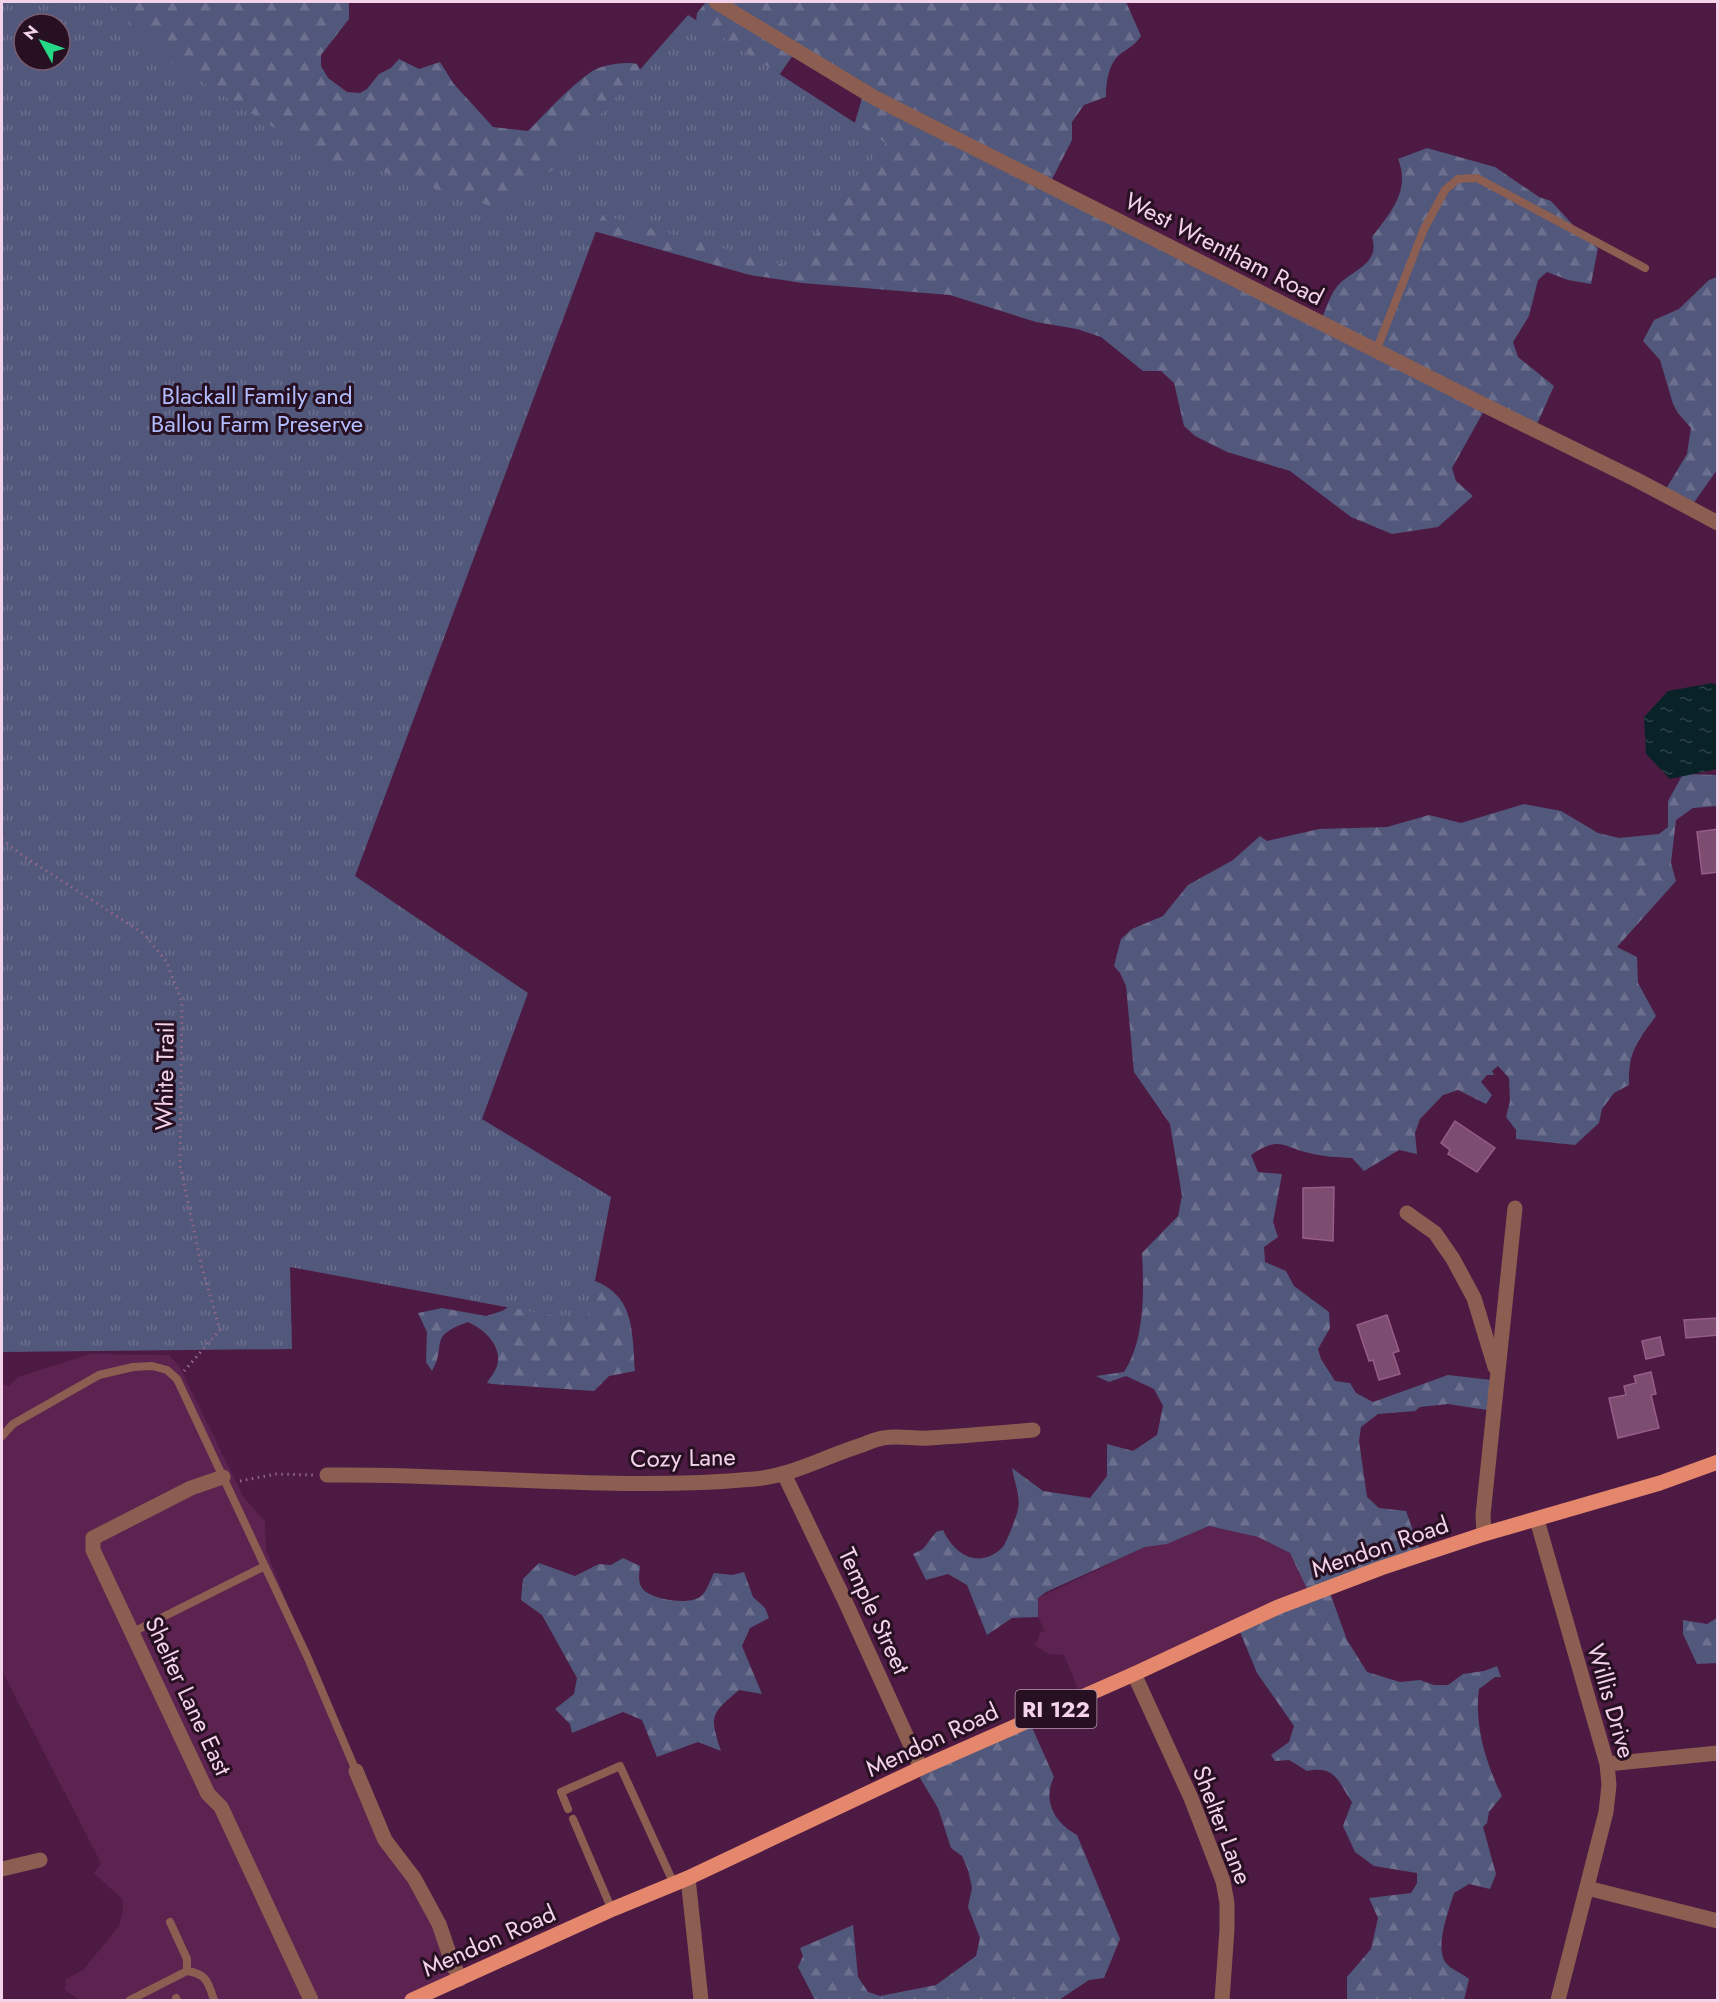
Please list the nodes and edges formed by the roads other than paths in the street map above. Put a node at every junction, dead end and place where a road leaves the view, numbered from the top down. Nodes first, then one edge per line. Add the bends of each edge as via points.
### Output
1 (716, 2) edge
2 (1645, 268) dead end
3 (1376, 351) junction
4 (1718, 523) edge
5 (1515, 1209) dead end
6 (1407, 1213) dead end
7 (1497, 1373) junction
8 (1033, 1430) dead end
9 (2, 1436) edge
10 (1718, 1462) edge
11 (784, 1474) junction
12 (327, 1475) road end
13 (225, 1482) junction
14 (1537, 1520) junction
15 (1484, 1534) junction
16 (265, 1566) junction
17 (133, 1632) junction
18 (1134, 1674) junction
19 (1718, 1753) edge
20 (1607, 1764) junction
21 (921, 1768) junction
22 (356, 1771) joint
23 (568, 1809) dead end
24 (573, 1819) dead end
25 (40, 1860) dead end
26 (2, 1869) edge
27 (681, 1881) junction
28 (1587, 1888) junction
29 (612, 1910) junction
30 (1718, 1921) edge
31 (170, 1922) dead end
32 (187, 1971) junction
33 (460, 1979) junction
34 (697, 1999) edge
35 (130, 2001) edge
36 (214, 2001) edge
37 (311, 2001) edge
38 (412, 2001) edge
39 (1222, 2001) edge
40 (1558, 2001) edge

1 - 3 street, West Wrentham Road via 875,98
2 - 3 lane via 1477,178 1458,179 1445,190 1424,229
3 - 4 street, West Wrentham Road
5 - 7 street
6 - 7 street via 1435,1233 1454,1259 1473,1298
7 - 15 street
8 - 11 street, Cozy Lane via 972,1436 884,1437
9 - 13 lane via 13,1424 99,1375 152,1366 167,1370 177,1379
10 - 14 main road, Mendon Road / RI 122
11 - 12 street, Cozy Lane via 757,1479 653,1483
11 - 21 street, Temple Street
13 - 16 lane
13 - 17 street, Shelter Lane East via 191,1488 93,1538 93,1550
14 - 15 main road, Mendon Road / RI 122
14 - 20 street, Willis Drive
15 - 18 main road, Mendon Road / RI 122 via 1278,1607
16 - 17 lane
16 - 22 lane
17 - 37 street, Shelter Lane East via 208,1794 222,1807
18 - 21 main road, Mendon Road / RI 122
18 - 39 street, Shelter Lane via 1191,1798 1222,1881 1227,1903
19 - 20 street
20 - 28 street, Willis Drive via 1606,1812
21 - 27 main road, Mendon Road / RI 122
22 - 33 street via 385,1840 434,1913
23 - 27 lane via 561,1792 620,1766
24 - 29 lane
25 - 26 street
27 - 29 main road, Mendon Road / RI 122
27 - 34 street
28 - 30 street
28 - 40 street, Willis Drive
29 - 33 main road, Mendon Road / RI 122
31 - 32 lane via 187,1959
32 - 35 lane
32 - 36 lane via 202,1975
33 - 38 main road, Mendon Road / RI 122

